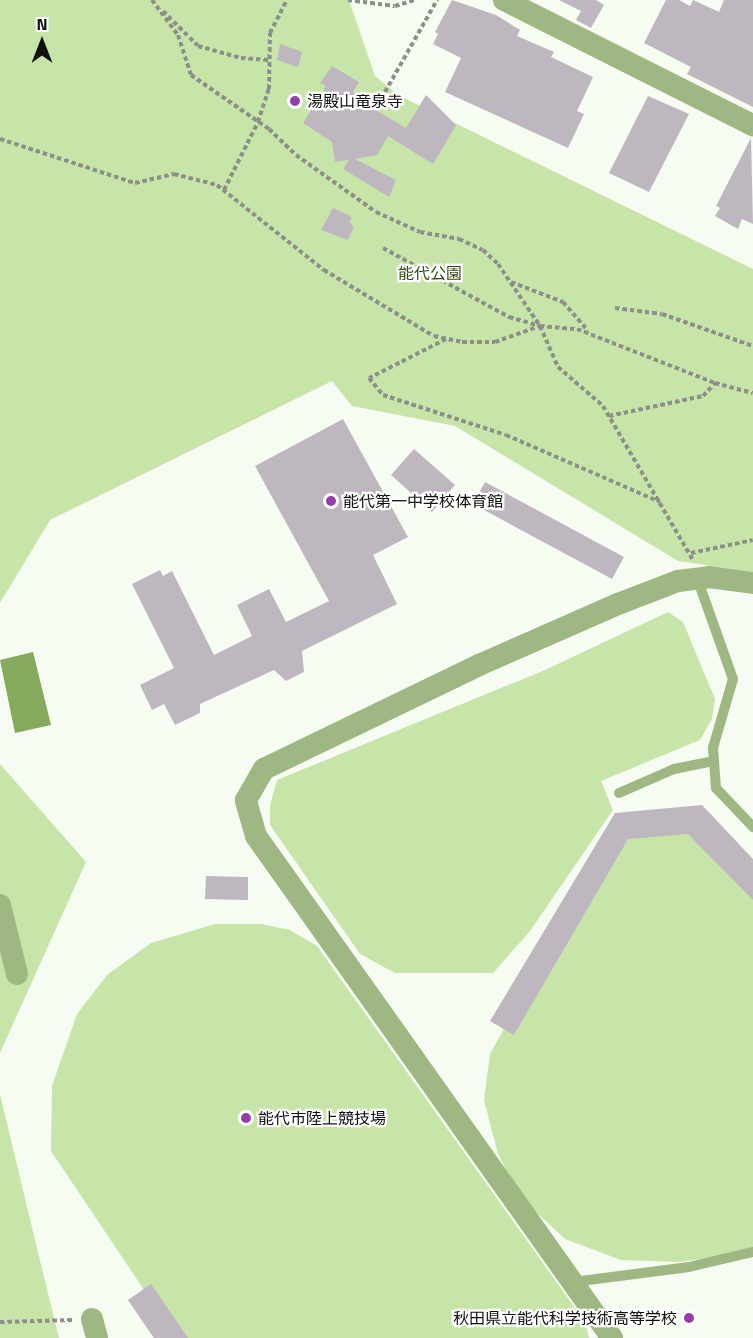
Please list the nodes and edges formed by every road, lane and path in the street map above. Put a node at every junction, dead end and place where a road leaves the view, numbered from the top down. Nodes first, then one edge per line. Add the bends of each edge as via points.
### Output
1 (152, 0) edge
2 (287, 0) edge
3 (348, 0) edge
4 (415, 0) edge
5 (436, 0) edge
6 (504, 0) edge
7 (269, 60) junction
8 (385, 92) dead end
9 (258, 122) junction
10 (753, 125) edge
11 (0, 139) edge
12 (224, 190) junction
13 (383, 248) dead end
14 (510, 282) junction
15 (615, 308) dead end
16 (540, 326) junction
17 (590, 334) junction
18 (446, 339) junction
19 (753, 346) edge
20 (715, 383) junction
21 (753, 393) edge
22 (609, 416) junction
23 (661, 503) junction
24 (753, 540) edge
25 (691, 553) junction
26 (697, 578) junction
27 (753, 583) edge
28 (714, 761) junction
29 (620, 793) dead end
30 (753, 827) edge
31 (0, 904) edge
32 (17, 974) dead end
33 (753, 1252) edge
34 (573, 1282) junction
35 (0, 1322) edge
36 (94, 1328) edge
37 (612, 1338) edge

1 - 7 path via 198,46 240,58
1 - 9 path via 178,35 191,75
2 - 7 path via 270,33
3 - 4 path via 395,6
5 - 8 path
6 - 10 street
7 - 9 path via 269,88
9 - 12 path
9 - 14 path via 375,212 420,232 459,239 483,250
11 - 12 path via 135,183 174,174
12 - 18 path via 324,270 434,336
13 - 16 path via 509,317
14 - 16 path
14 - 17 path via 563,302
15 - 19 path via 662,314
16 - 17 path
16 - 18 path via 495,342
16 - 22 path via 558,367 603,406
17 - 20 path
18 - 23 path via 369,378 383,395 506,435
20 - 21 path
20 - 22 path via 703,396
22 - 23 path
23 - 25 path
24 - 25 path
25 - 26 path
26 - 27 street
26 - 28 lane via 733,679 713,748
26 - 34 street via 678,581 618,604 479,665 264,769 246,800 256,836
28 - 29 lane via 674,769
28 - 30 lane via 716,788
31 - 32 street
33 - 34 lane via 689,1268
34 - 37 street
35 - 36 path

